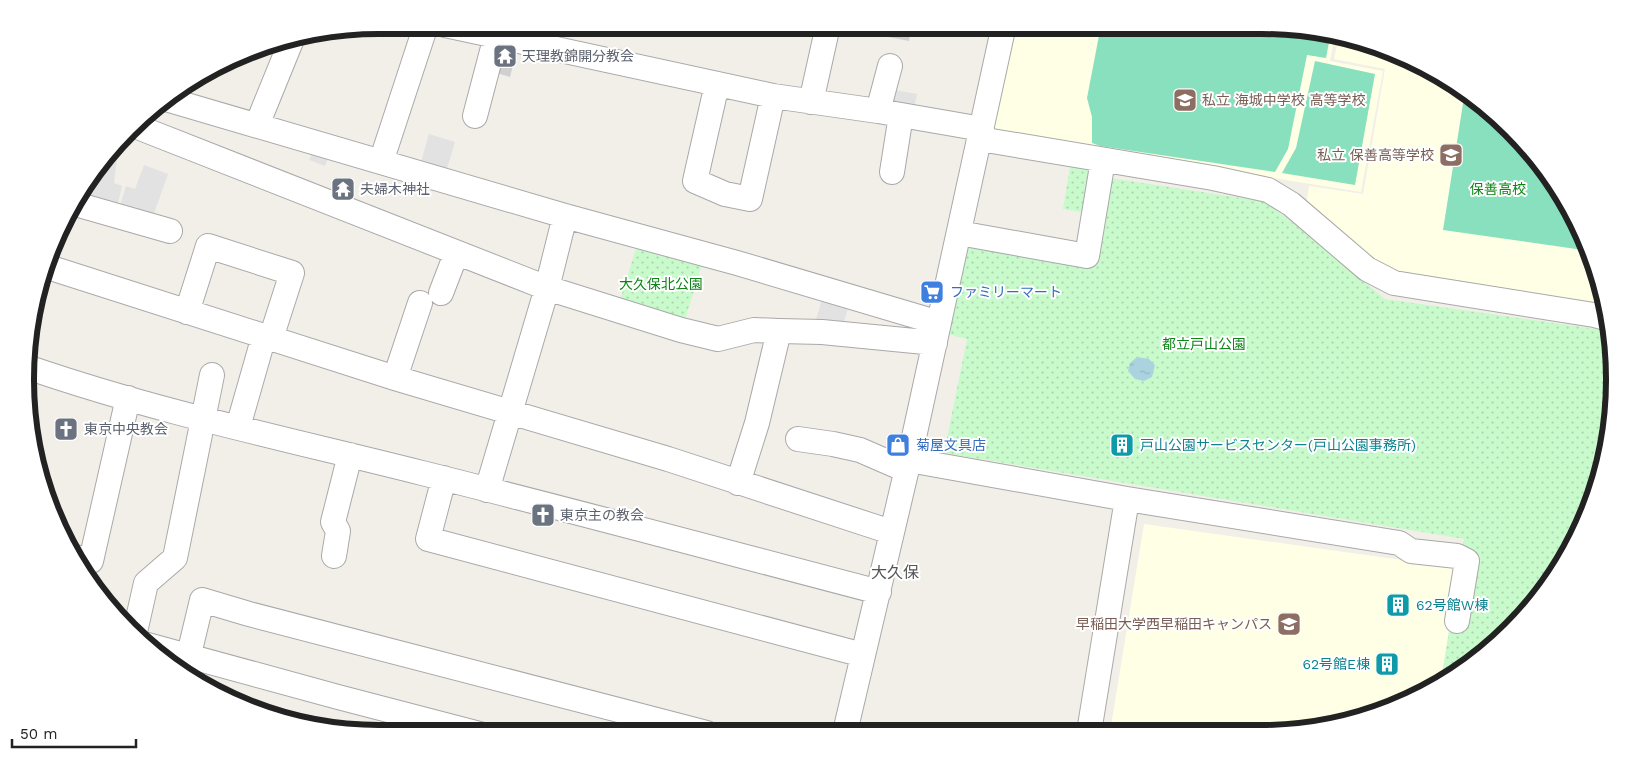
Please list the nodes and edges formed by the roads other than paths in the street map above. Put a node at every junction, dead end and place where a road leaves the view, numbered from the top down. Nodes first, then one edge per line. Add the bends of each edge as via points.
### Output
1 (423, 34) edge
2 (487, 34) edge
3 (826, 34) edge
4 (1002, 34) edge
5 (496, 36) junction
6 (289, 46) edge
7 (890, 66) dead end
8 (717, 84) junction
9 (773, 96) junction
10 (174, 101) edge
11 (810, 102) junction
12 (890, 113) junction
13 (475, 116) dead end
14 (257, 126) junction
15 (142, 129) edge
16 (981, 134) junction
17 (1104, 160) junction
18 (381, 162) junction
19 (892, 172) dead end
20 (81, 206) edge
21 (565, 216) junction
22 (170, 231) dead end
23 (959, 233) junction
24 (456, 254) junction
25 (52, 269) edge
26 (547, 288) junction
27 (441, 292) dead end
28 (420, 303) dead end
29 (187, 312) junction
30 (1601, 317) edge
31 (780, 331) junction
32 (937, 333) junction
33 (267, 337) junction
34 (34, 369) edge
35 (212, 374) dead end
36 (395, 378) junction
37 (128, 398) junction
38 (510, 413) junction
39 (203, 418) junction
40 (238, 427) junction
41 (798, 439) dead end
42 (350, 455) junction
43 (908, 465) junction
44 (444, 478) junction
45 (738, 483) junction
46 (487, 490) junction
47 (1127, 499) junction
48 (892, 532) junction
49 (334, 556) dead end
50 (84, 559) edge
51 (879, 592) junction
52 (1457, 621) dead end
53 (136, 625) edge
54 (863, 655) junction
55 (173, 657) edge
56 (187, 663) edge
57 (432, 725) edge
58 (676, 725) edge
59 (847, 725) edge
60 (1091, 725) edge

1 - 18 street
2 - 5 street
3 - 11 street
4 - 16 street
5 - 8 street
5 - 13 street
6 - 14 street
7 - 12 street
8 - 9 street
8 - 9 street via 694,181 725,194 750,199
9 - 11 street
10 - 14 street
11 - 12 street
12 - 16 street
12 - 19 street
14 - 18 street
15 - 24 street
16 - 17 street
16 - 23 street
17 - 23 street via 1087,256
17 - 30 street via 1268,190 1291,204 1367,269 1394,283
18 - 21 street
20 - 22 street
21 - 26 street
21 - 32 street via 737,263
23 - 32 street
24 - 26 street
24 - 27 street
25 - 29 street
26 - 31 street via 718,339 754,330
26 - 38 street
28 - 36 street
29 - 33 street
29 - 33 street via 208,246 292,273
31 - 32 street
31 - 45 street
32 - 43 street
33 - 36 street
33 - 40 street
34 - 37 street
35 - 39 street
36 - 38 street
37 - 39 street
37 - 50 street via 91,561
38 - 45 street
38 - 46 street
39 - 40 street
39 - 53 street via 175,558 146,583
40 - 42 street
41 - 43 street via 860,450
42 - 44 street
42 - 49 street via 333,522 338,531
43 - 47 street
43 - 48 street
44 - 46 street
44 - 54 street via 428,539
45 - 48 street
46 - 51 street
47 - 52 street via 1384,540 1400,543 1411,551 1457,556 1467,561
47 - 60 street
48 - 51 street
51 - 54 street
54 - 59 street
55 - 56 street
56 - 57 street via 338,698
56 - 58 street via 202,600

